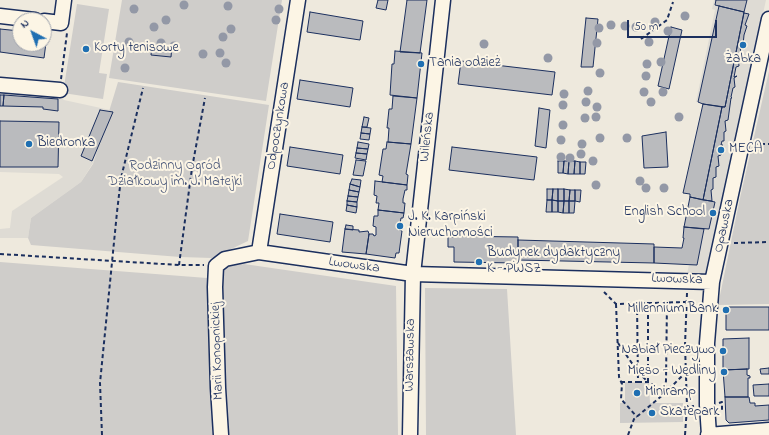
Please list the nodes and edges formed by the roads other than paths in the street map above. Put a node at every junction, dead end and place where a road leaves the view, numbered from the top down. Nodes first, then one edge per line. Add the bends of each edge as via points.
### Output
1 (64, 0) edge
2 (298, 0) edge
3 (443, 0) edge
4 (0, 16) edge
5 (12, 17) edge
6 (769, 19) edge
7 (52, 22) edge
8 (0, 85) edge
9 (60, 90) road end
10 (260, 252) junction
11 (216, 266) joint
12 (413, 274) junction
13 (712, 282) junction
14 (769, 430) edge
15 (221, 435) edge
16 (410, 435) edge
17 (709, 435) edge

1 - 7 street via 61,23
2 - 10 street, Odpoczynkowa
3 - 12 street, Wileńska
4 - 5 street
6 - 13 street, Opawska
8 - 9 street
10 - 11 street, Lwowska via 225,259
10 - 12 street, Lwowska
11 - 15 street, Marii Konopnickiej
12 - 13 street, Lwowska
12 - 16 street, Warszawska
13 - 17 street, Opawska via 707,343
14 - 17 street

